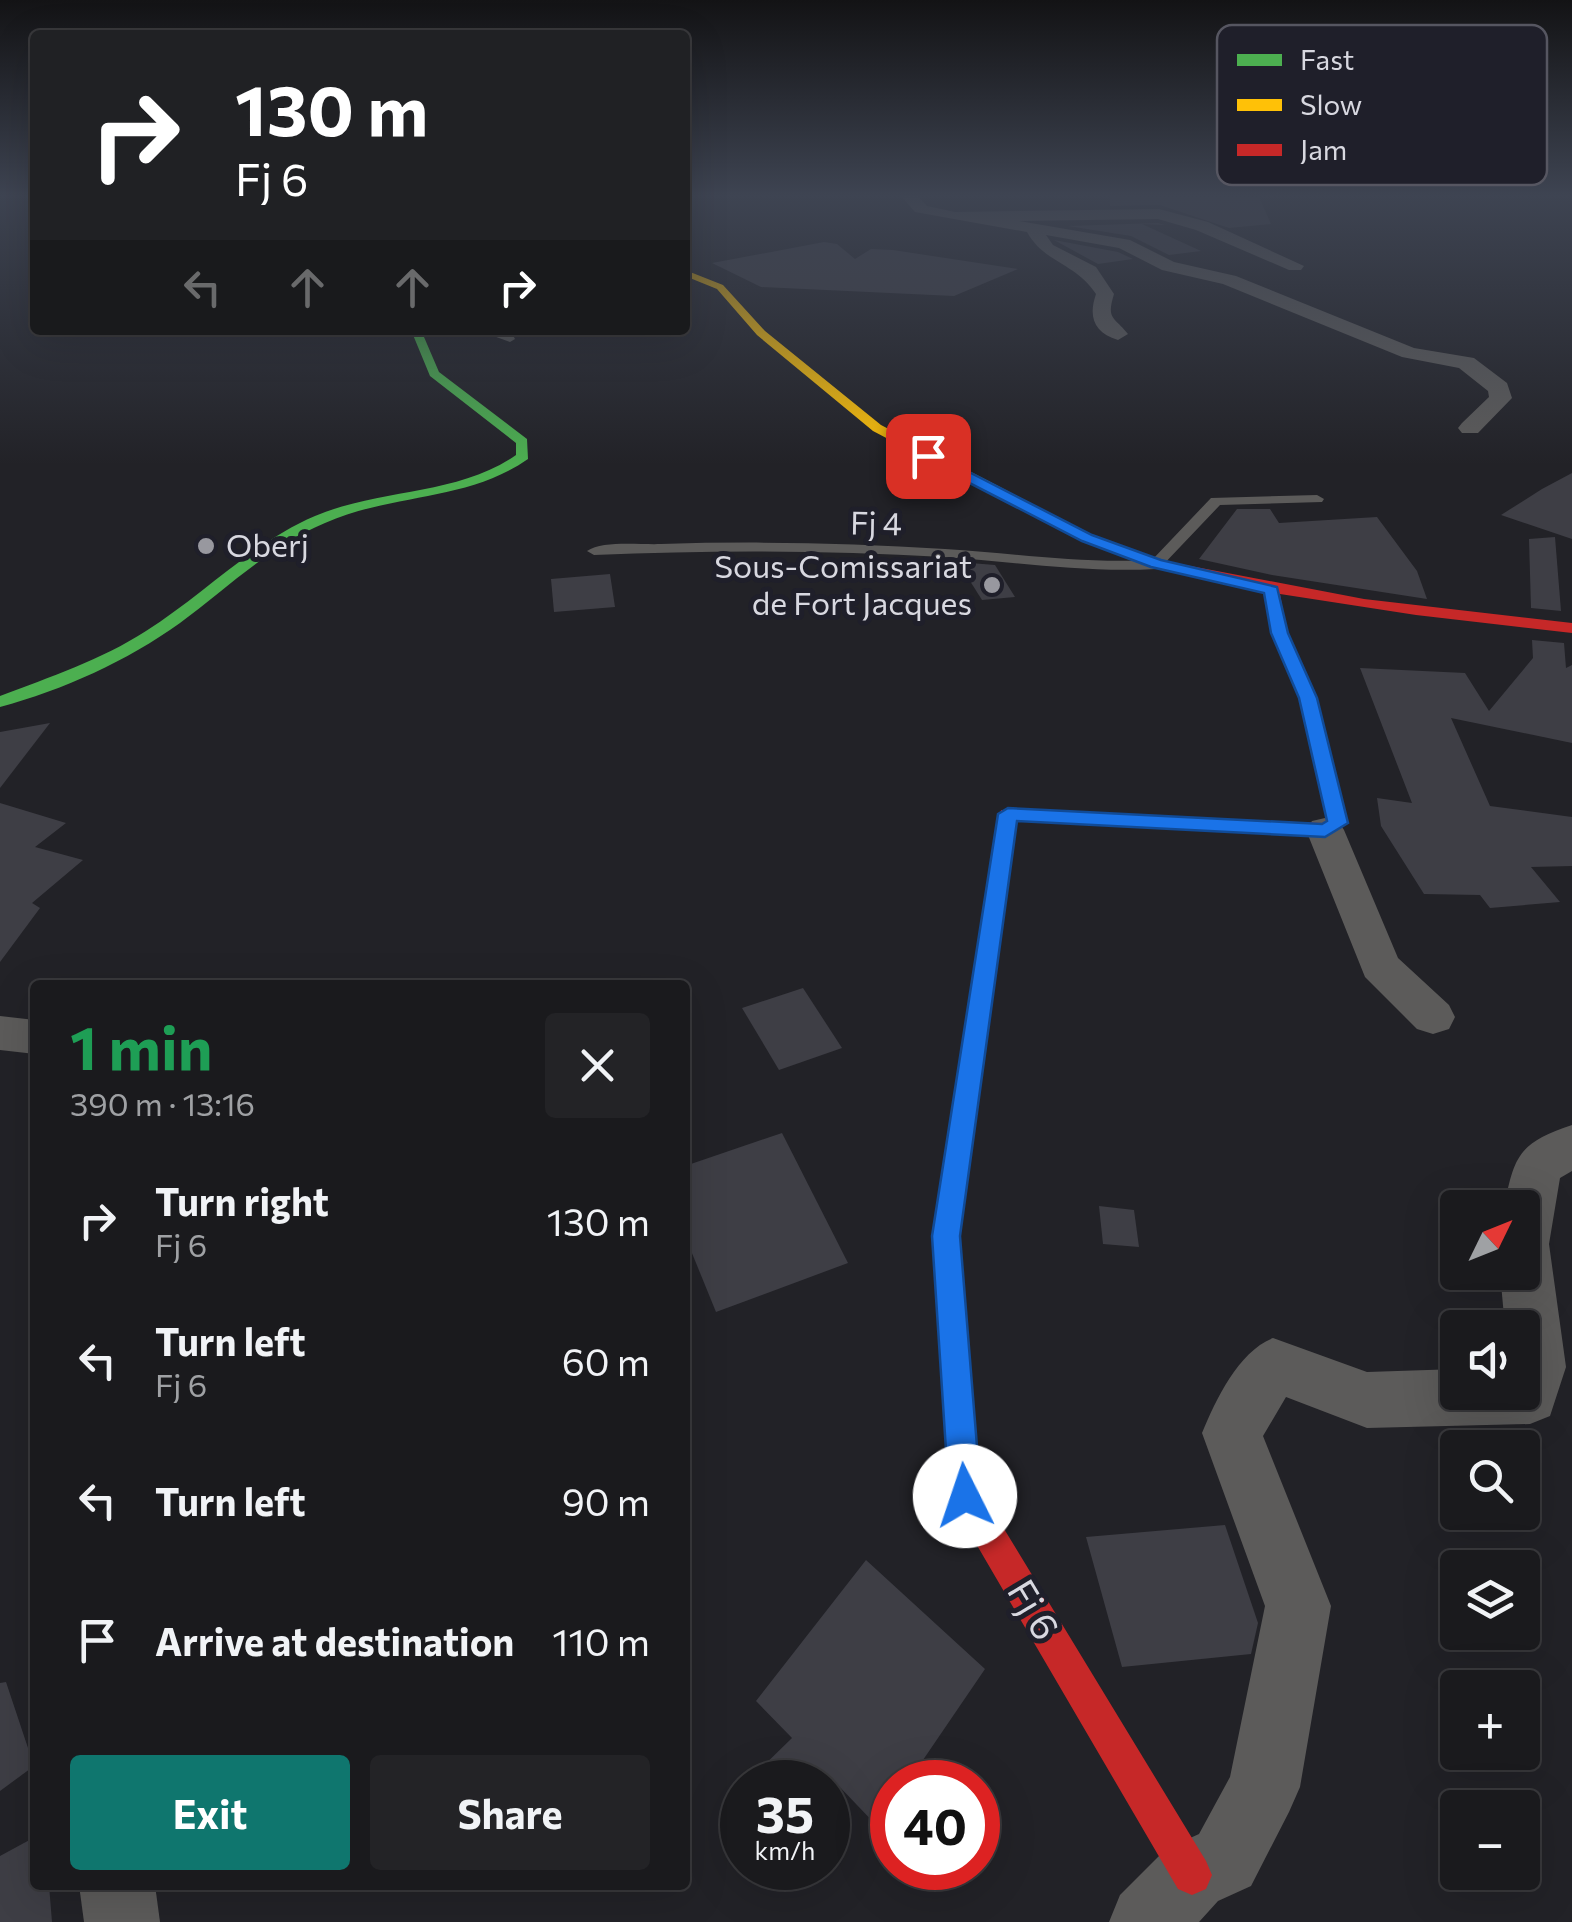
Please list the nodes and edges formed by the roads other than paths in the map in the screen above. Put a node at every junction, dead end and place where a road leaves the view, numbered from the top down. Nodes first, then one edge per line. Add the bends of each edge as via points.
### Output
1 (717, 286) edge
2 (1099, 286) edge
3 (1243, 286) edge
4 (1118, 334) dead end
5 (418, 335) edge
6 (1470, 428) dead end
7 (1317, 499) dead end
8 (594, 552) dead end
9 (1156, 564) junction
10 (1271, 590) junction
11 (1572, 628) edge
12 (0, 702) edge
13 (1325, 830) junction
14 (1434, 1017) dead end
15 (0, 1034) edge
16 (30, 1036) edge
17 (1572, 1145) edge
18 (118, 1890) edge
19 (1169, 1899) edge
20 (122, 1922) edge

1 - 9 street via 761,332 877,428 1087,538
2 - 4 street via 1103,323
3 - 6 street via 1410,353 1466,363 1499,388 1501,398
5 - 12 street via 434,374 522,442 522,456 506,474 343,510 251,558 153,634
7 - 9 lane via 1216,501
8 - 9 lane, Fj 4 via 689,546 942,553 1102,567
9 - 10 street
10 - 11 street via 1412,613
10 - 13 street via 1279,633 1308,698 1338,823
13 - 14 street via 1380,966
13 - 19 street, Fj 6 via 1008,814 946,1236 965,1496
15 - 16 street
17 - 19 street via 1537,1167 1522,1244 1538,1367 1530,1396 1367,1400 1274,1366 1232,1433 1298,1606 1264,1786 1224,1860
18 - 20 street

